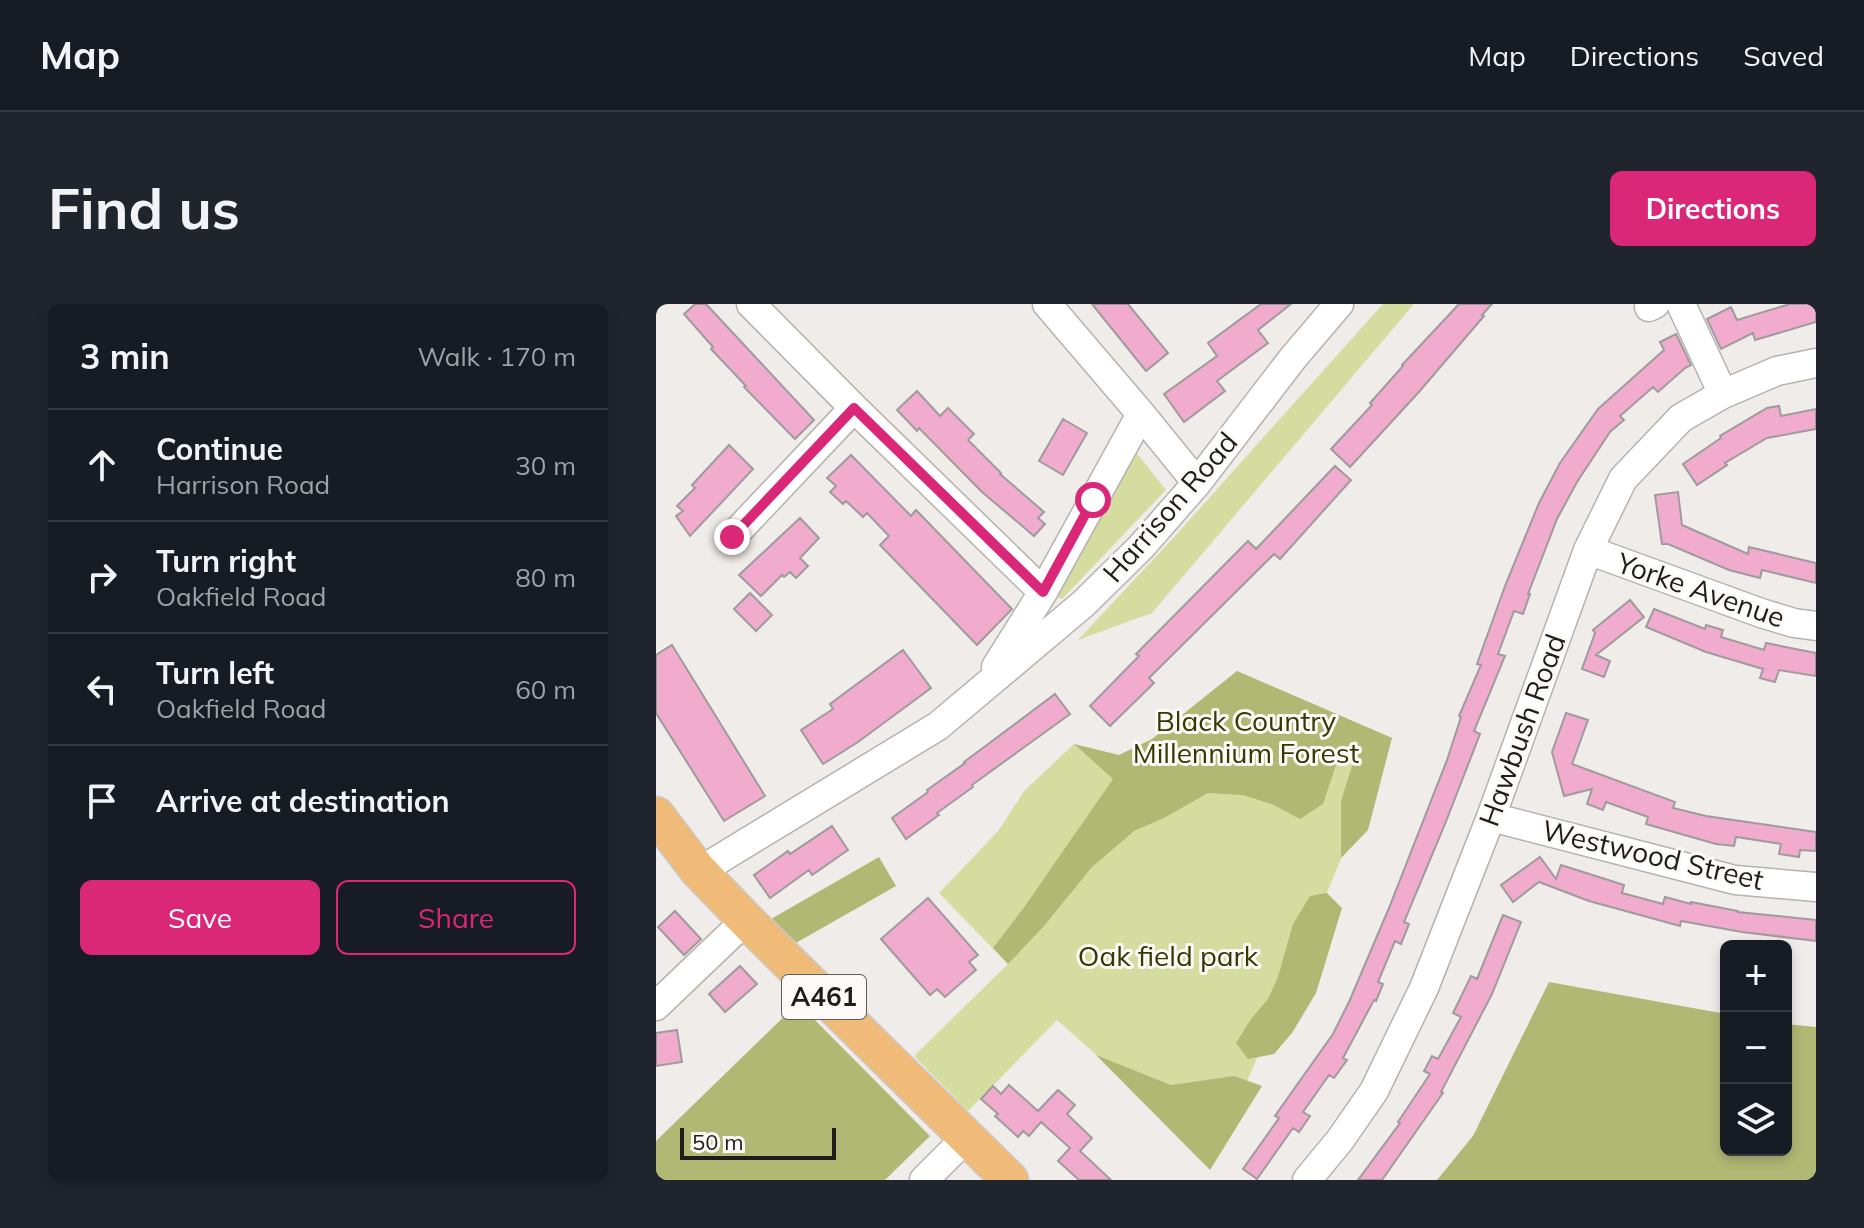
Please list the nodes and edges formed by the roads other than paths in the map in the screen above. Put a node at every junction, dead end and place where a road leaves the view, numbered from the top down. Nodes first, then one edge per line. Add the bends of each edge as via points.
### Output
1 (751, 304) edge
2 (1047, 304) edge
3 (1339, 304) edge
4 (1681, 304) edge
5 (1816, 363) edge
6 (1723, 394) junction
7 (854, 408) junction
8 (1141, 414) junction
9 (1197, 483) junction
10 (732, 537) dead end
11 (1588, 550) junction
12 (1043, 592) junction
13 (1816, 626) edge
14 (981, 692) junction
15 (656, 815) edge
16 (1491, 817) junction
17 (679, 859) edge
18 (1816, 887) edge
19 (746, 920) junction
20 (656, 1006) edge
21 (966, 1138) junction
22 (924, 1180) edge
23 (1010, 1180) edge
24 (1307, 1180) edge

1 - 7 street
2 - 8 street
3 - 9 street, Harrison Road
4 - 6 street
5 - 6 street, Hawbush Road via 1777,371
6 - 11 street, Hawbush Road via 1681,418 1623,479
7 - 10 street
7 - 12 street
8 - 9 street
8 - 12 street, Harrison Road
9 - 14 street, Harrison Road via 1083,604
11 - 13 street, Yorke Avenue via 1761,613
11 - 16 street, Hawbush Road
12 - 14 street, Harrison Road
14 - 17 street, Harrison Road via 938,726 713,863
15 - 17 main road, A461
16 - 18 street, Westwood Street via 1735,880
16 - 24 street, Hawbush Road via 1424,988 1374,1091
17 - 19 main road, A461
19 - 20 street
19 - 21 main road, A461
21 - 22 street
21 - 23 main road, A461

